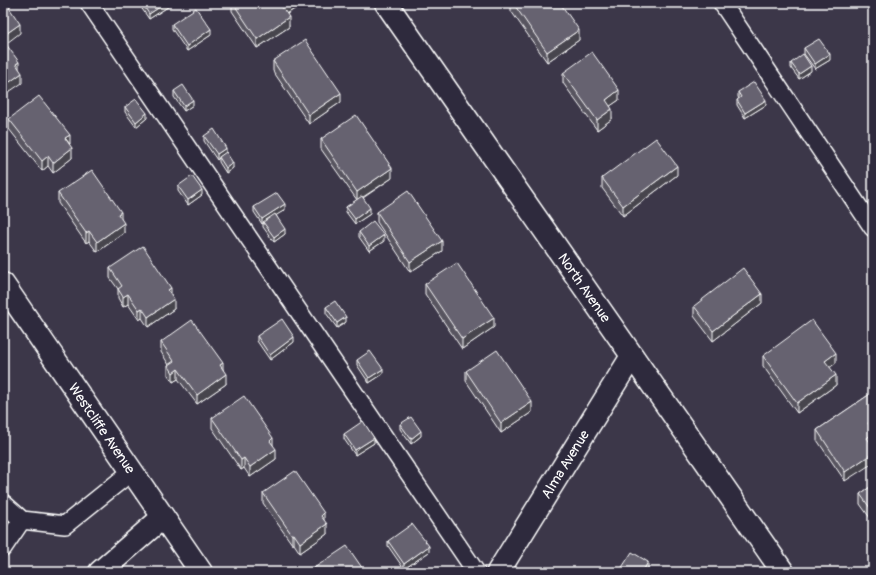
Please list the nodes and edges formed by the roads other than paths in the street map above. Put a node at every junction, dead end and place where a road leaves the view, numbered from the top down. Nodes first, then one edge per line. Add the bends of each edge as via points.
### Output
1 (89, 3) edge
2 (386, 3) edge
3 (722, 3) edge
4 (873, 228) edge
5 (3, 284) edge
6 (632, 356) junction
7 (131, 472) junction
8 (3, 504) edge
9 (163, 517) junction
10 (22, 520) junction
11 (3, 548) edge
12 (100, 572) edge
13 (201, 572) edge
14 (476, 572) edge
15 (498, 572) edge
16 (782, 572) edge

1 - 14 lane
2 - 6 street, North Avenue
3 - 4 lane
5 - 7 street, Westcliffe Avenue
6 - 15 street, Alma Avenue
6 - 16 street, North Avenue
7 - 9 street, Westcliffe Avenue
7 - 10 lane via 65,525
8 - 10 lane
9 - 12 street
9 - 13 street, Westcliffe Avenue
10 - 11 lane

